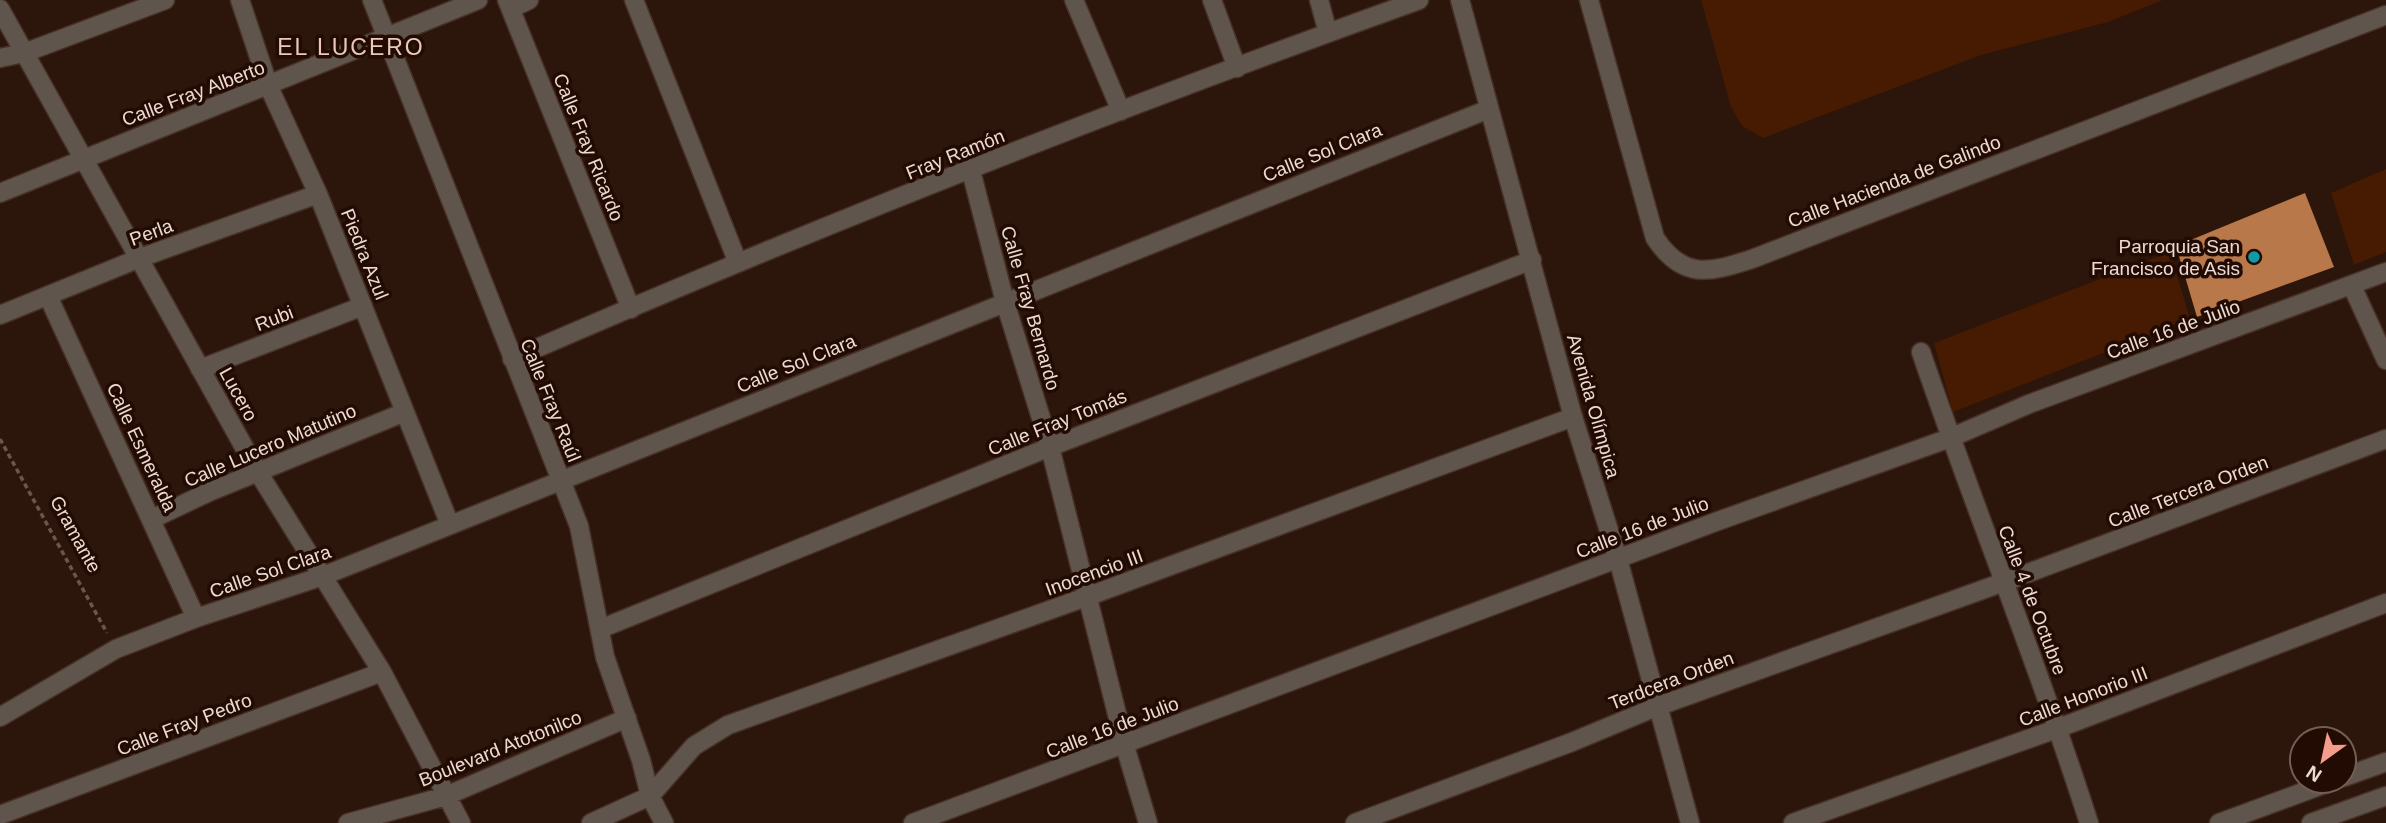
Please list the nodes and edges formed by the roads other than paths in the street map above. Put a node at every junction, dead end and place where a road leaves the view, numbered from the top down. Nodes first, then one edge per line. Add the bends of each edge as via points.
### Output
1 (165, 0) edge
2 (240, 0) edge
3 (372, 0) edge
4 (478, 0) edge
5 (529, 0) edge
6 (634, 0) edge
7 (1074, 0) edge
8 (1212, 0) edge
9 (1319, 0) edge
10 (1419, 0) edge
11 (1460, 0) edge
12 (1588, 0) edge
13 (510, 4) edge
14 (0, 9) edge
15 (2386, 15) edge
16 (1328, 33) junction
17 (386, 37) junction
18 (24, 53) junction
19 (0, 58) edge
20 (1237, 68) junction
21 (270, 86) junction
22 (1489, 109) junction
23 (1121, 111) junction
24 (82, 159) junction
25 (971, 171) junction
26 (0, 193) edge
27 (318, 194) junction
28 (140, 258) junction
29 (1532, 260) junction
30 (738, 263) junction
31 (2386, 272) edge
32 (2352, 286) junction
33 (48, 296) junction
34 (1005, 302) junction
35 (363, 306) junction
36 (631, 309) junction
37 (0, 315) edge
38 (1922, 352) dead end
39 (512, 359) junction
40 (2386, 360) edge
41 (200, 369) junction
42 (405, 412) junction
43 (1573, 417) junction
44 (1950, 438) junction
45 (2386, 439) edge
46 (1050, 447) junction
47 (258, 472) junction
48 (561, 481) junction
49 (152, 519) junction
50 (450, 525) junction
51 (1618, 559) junction
52 (323, 576) junction
53 (2004, 582) junction
54 (1086, 597) junction
55 (2386, 603) edge
56 (196, 618) junction
57 (600, 629) junction
58 (382, 672) junction
59 (1656, 707) junction
60 (0, 717) edge
61 (626, 718) junction
62 (2059, 728) junction
63 (1125, 746) junction
64 (2386, 762) edge
65 (2358, 772) edge
66 (2295, 795) edge
67 (446, 796) junction
68 (650, 796) junction
69 (2386, 796) edge
70 (0, 815) edge
71 (348, 823) edge
72 (461, 823) edge
73 (591, 823) edge
74 (664, 823) edge
75 (914, 823) edge
76 (1148, 823) edge
77 (1355, 823) edge
78 (1690, 823) edge
79 (1793, 823) edge
80 (2090, 823) edge
81 (2219, 823) edge
82 (2311, 823) edge

1 - 18 street
2 - 21 street, Piedra Azul
3 - 17 street, Calle Fray Raúl
4 - 17 street, Calle Fray Alberto
5 - 13 street
6 - 30 street
7 - 23 street
8 - 20 street
9 - 16 street
10 - 16 street, Fray Ramón
11 - 22 street, Avenida Olímpica
12 - 15 street, Calle Hacienda de Galindo via 1656,238 1667,256 1702,271 1752,259
13 - 36 street, Calle Fray Ricardo
14 - 18 street, Lucero
16 - 20 street, Fray Ramón
17 - 21 street, Calle Fray Alberto
17 - 39 street, Calle Fray Raúl
18 - 19 street
18 - 24 street, Lucero
20 - 23 street, Fray Ramón
21 - 24 street, Calle Fray Alberto
21 - 27 street, Piedra Azul
22 - 29 street, Avenida Olímpica
22 - 34 street, Calle Sol Clara
23 - 25 street, Fray Ramón
24 - 26 street, Calle Fray Alberto
24 - 28 street, Lucero
25 - 30 street, Fray Ramón
25 - 34 street, Calle Fray Bernardo
27 - 28 street, Perla
27 - 35 street, Piedra Azul
28 - 33 street, Perla
28 - 41 street, Lucero
29 - 43 street, Avenida Olímpica
29 - 46 street, Calle Fray Tomás
30 - 36 street, Fray Ramón
31 - 32 street, Calle 16 de Julio
32 - 40 street
32 - 44 street, Calle 16 de Julio via 2029,404
33 - 37 street, Perla
33 - 49 street, Calle Esmeralda
34 - 46 street, Calle Fray Bernardo
34 - 48 street, Calle Sol Clara
35 - 41 street, Rubi
35 - 42 street, Piedra Azul
36 - 39 street, Fray Ramón
38 - 44 street, Calle 4 de Octubre
39 - 48 street, Calle Fray Raúl
41 - 47 street, Lucero
42 - 47 street, Calle Lucero Matutino
42 - 50 street, Piedra Azul
43 - 51 street, Avenida Olímpica
43 - 54 street, Inocencio III
44 - 51 street, Calle 16 de Julio
44 - 53 street, Calle 4 de Octubre
45 - 53 street, Calle Tercera Orden
46 - 54 street, Calle Fray Bernardo
46 - 57 street, Calle Fray Tomás
47 - 49 street, Calle Lucero Matutino
47 - 52 street, Lucero
48 - 50 street, Calle Sol Clara
48 - 57 street, Calle Fray Raúl via 579,526
49 - 56 street, Calle Esmeralda
50 - 52 street, Calle Sol Clara
51 - 59 street, Avenida Olímpica
51 - 63 street, Calle 16 de Julio
52 - 56 street, Calle Sol Clara
52 - 58 street, Lucero
53 - 59 street, Terdcera Orden
53 - 62 street, Calle 4 de Octubre
54 - 63 street, Calle Fray Bernardo
54 - 68 street, Inocencio III via 728,725 694,746
55 - 62 street, Calle Honorio III
56 - 60 street, Calle Sol Clara via 116,649
57 - 61 street, Calle Fray Raúl
58 - 67 street, Lucero
58 - 70 street, Calle Fray Pedro
59 - 77 street, Terdcera Orden
59 - 78 street, Avenida Olímpica
61 - 67 street, Boulevard Atotonilco
61 - 68 street, Calle Fray Raúl
62 - 79 street, Calle Honorio III
62 - 80 street, Calle 4 de Octubre
63 - 75 street, Calle 16 de Julio
63 - 76 street, Calle Fray Bernardo
64 - 65 street
66 - 81 street
67 - 71 street, Boulevard Atotonilco
67 - 72 street, Lucero
68 - 73 street
68 - 74 street, Calle Fray Raúl
69 - 82 street

